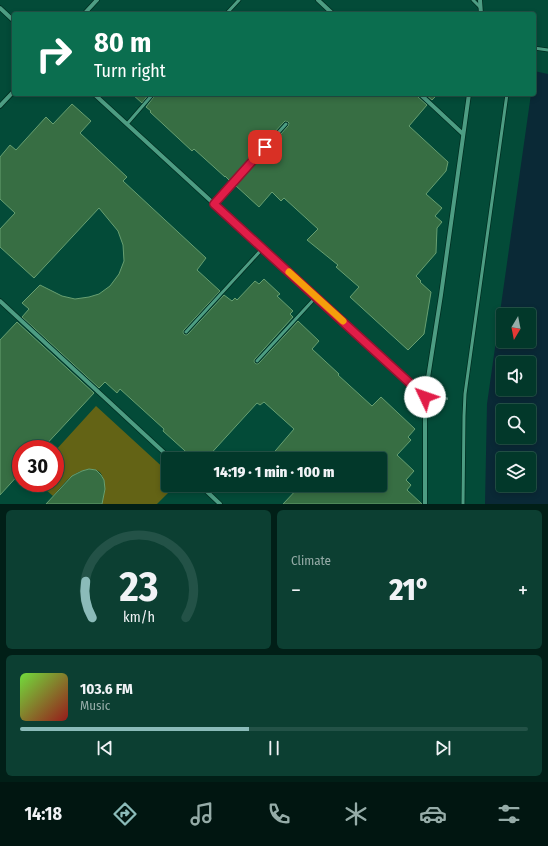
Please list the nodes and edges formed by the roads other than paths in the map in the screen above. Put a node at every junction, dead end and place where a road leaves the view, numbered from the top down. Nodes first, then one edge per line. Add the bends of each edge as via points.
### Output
1 (97, 0) edge
2 (239, 0) edge
3 (318, 0) edge
4 (473, 0) edge
5 (480, 0) edge
6 (481, 7) junction
7 (0, 8) edge
8 (86, 12) edge
9 (228, 12) edge
10 (331, 12) edge
11 (481, 12) edge
12 (12, 19) edge
13 (536, 48) edge
14 (548, 50) edge
15 (12, 93) edge
16 (96, 96) edge
17 (151, 96) edge
18 (422, 96) edge
19 (469, 96) edge
20 (507, 96) edge
21 (0, 106) edge
22 (127, 124) junction
23 (286, 124) dead end
24 (463, 134) junction
25 (214, 204) junction
26 (262, 248) junction
27 (316, 297) junction
28 (0, 301) edge
29 (186, 332) dead end
30 (257, 361) dead end
31 (425, 397) junction
32 (163, 452) edge
33 (207, 492) edge
34 (220, 504) edge
35 (425, 504) edge
36 (463, 504) edge

1 - 8 street
2 - 9 lane
3 - 10 street
4 - 6 lane
5 - 6 street
6 - 11 street
7 - 12 street
13 - 14 lane
15 - 21 street
16 - 22 street
17 - 22 lane
18 - 24 street
19 - 24 street
20 - 36 lane via 465,401
22 - 25 street
23 - 25 lane
24 - 31 street
25 - 26 street
26 - 27 street
26 - 29 lane
27 - 30 lane
27 - 31 street
28 - 32 street
31 - 35 street
33 - 34 street

